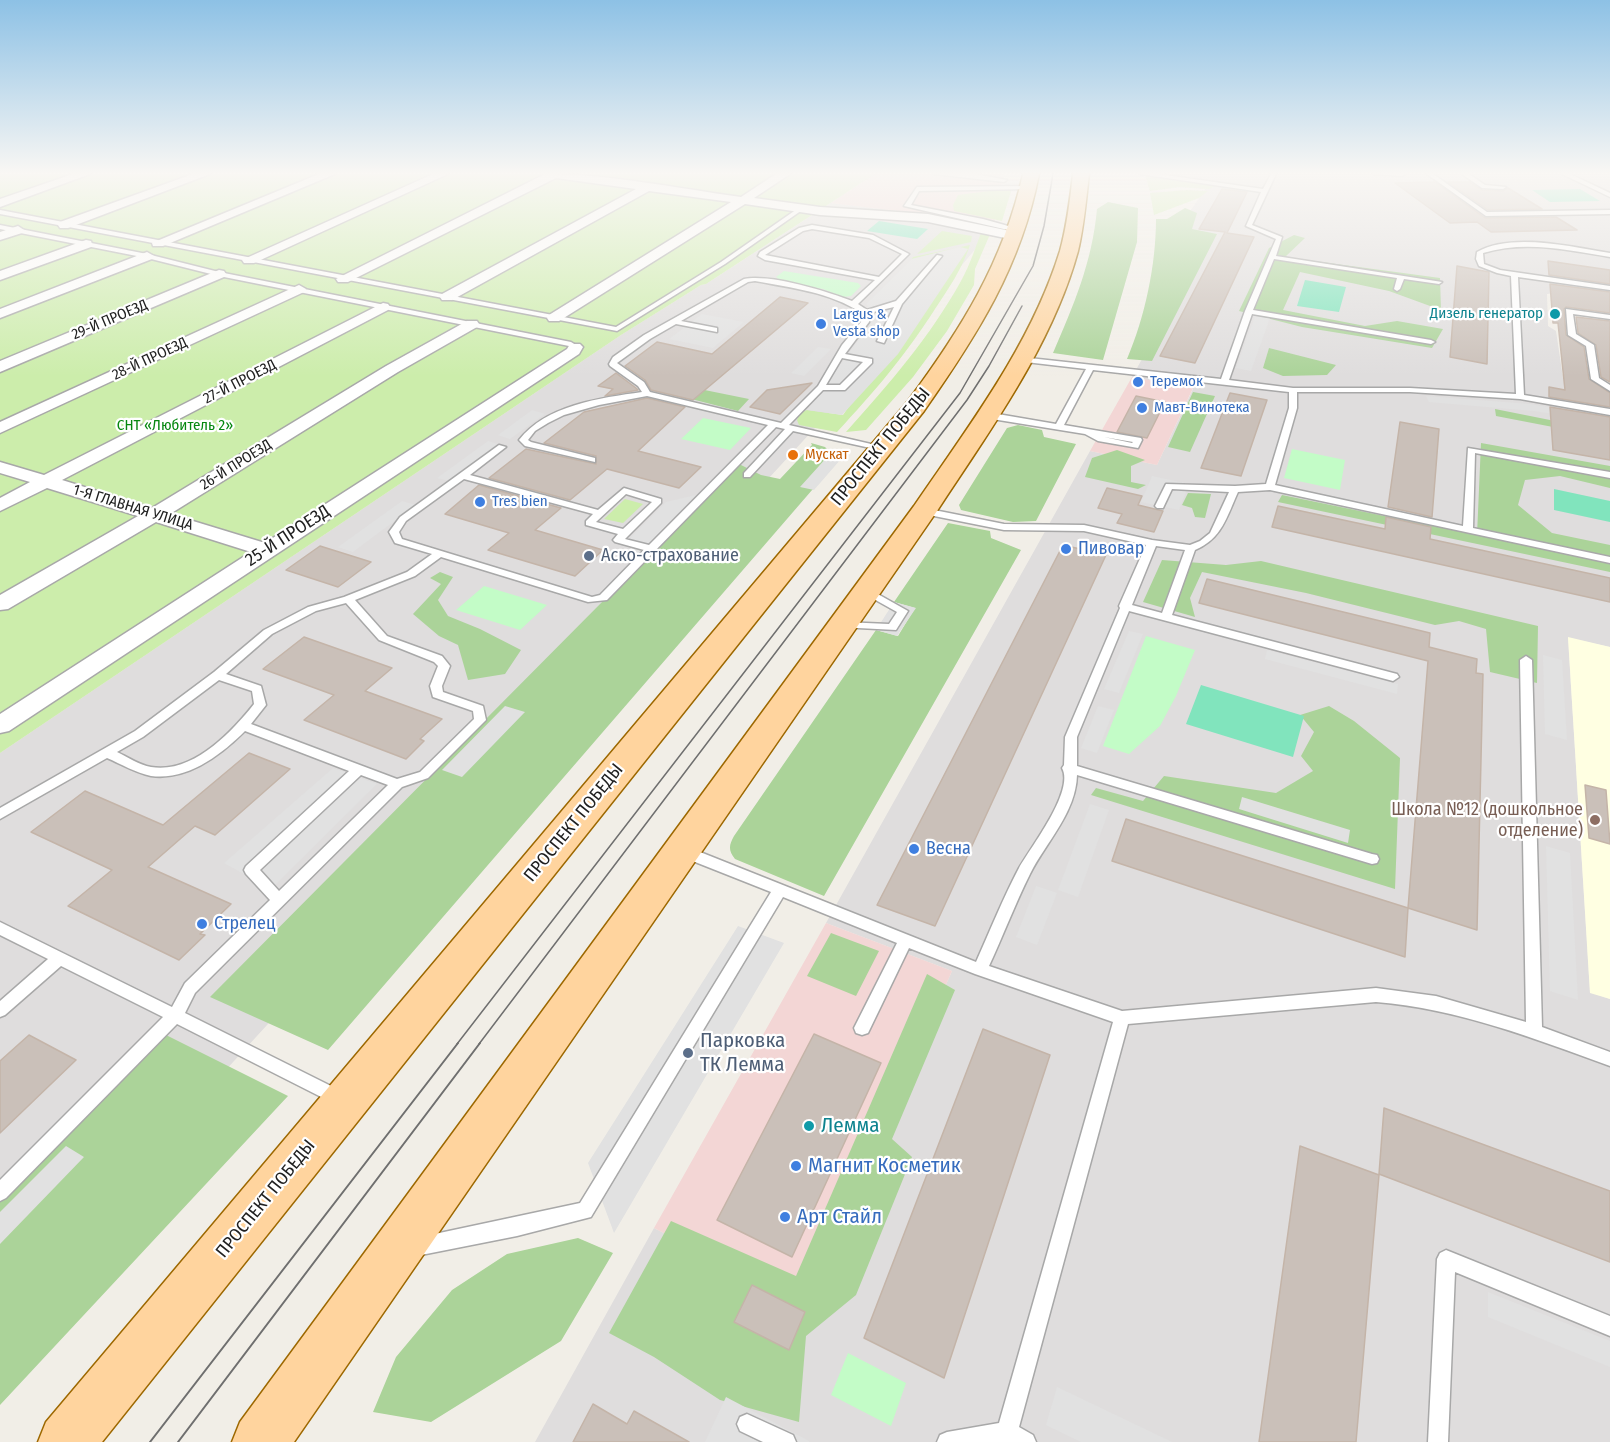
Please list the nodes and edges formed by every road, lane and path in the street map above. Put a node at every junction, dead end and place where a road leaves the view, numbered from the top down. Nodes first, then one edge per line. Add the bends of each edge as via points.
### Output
1 (73, 241) edge
2 (150, 241) edge
3 (163, 241) edge
4 (291, 241) edge
5 (420, 241) edge
6 (549, 241) edge
7 (679, 241) edge
8 (752, 241) edge
9 (781, 241) edge
10 (881, 241) edge
11 (1013, 241) edge
12 (1070, 241) edge
13 (1279, 241) edge
14 (159, 243) junction
15 (86, 244) junction
16 (1610, 255) edge
17 (147, 256) junction
18 (939, 256) dead end
19 (1272, 257) junction
20 (249, 260) junction
21 (219, 274) junction
22 (1514, 274) junction
23 (0, 276) edge
24 (1401, 276) junction
25 (343, 279) junction
26 (879, 279) junction
27 (1439, 282) dead end
28 (1610, 288) edge
29 (1397, 289) dead end
30 (299, 290) junction
31 (447, 297) junction
32 (899, 303) junction
33 (853, 304) junction
34 (383, 307) junction
35 (1249, 311) junction
36 (866, 312) junction
37 (0, 314) edge
38 (1610, 317) edge
39 (554, 318) junction
40 (675, 322) junction
41 (472, 324) junction
42 (1391, 325) dead end
43 (714, 330) dead end
44 (1389, 335) junction
45 (881, 341) dead end
46 (1431, 342) dead end
47 (575, 347) joint
48 (840, 355) junction
49 (1020, 359) junction
50 (0, 367) edge
51 (1090, 368) junction
52 (1224, 383) junction
53 (821, 387) junction
54 (1610, 389) edge
55 (1293, 390) junction
56 (647, 394) junction
57 (1520, 397) junction
58 (1610, 412) edge
59 (986, 415) junction
60 (782, 426) junction
61 (1059, 427) junction
62 (0, 428) edge
63 (1089, 433) dead end
64 (502, 447) dead end
65 (881, 449) junction
66 (592, 460) dead end
67 (0, 466) edge
68 (747, 474) dead end
69 (1610, 475) edge
70 (464, 476) junction
71 (47, 482) junction
72 (1270, 487) junction
73 (1235, 489) junction
74 (0, 505) edge
75 (1160, 506) dead end
76 (924, 511) junction
77 (600, 513) junction
78 (156, 514) junction
79 (1468, 529) junction
80 (625, 533) junction
81 (1152, 543) junction
82 (1191, 548) junction
83 (651, 549) junction
84 (266, 550) junction
85 (439, 554) junction
86 (1610, 560) edge
87 (348, 599) junction
88 (0, 603) edge
89 (1125, 606) junction
90 (1166, 617) junction
91 (1527, 660) dead end
92 (218, 675) junction
93 (1393, 677) dead end
94 (0, 724) edge
95 (245, 726) junction
96 (107, 753) junction
97 (1068, 768) junction
98 (358, 770) junction
99 (397, 784) junction
100 (0, 814) edge
101 (681, 851) junction
102 (1372, 860) dead end
103 (779, 891) junction
104 (279, 900) junction
105 (0, 928) edge
106 (905, 941) junction
107 (60, 958) junction
108 (980, 970) junction
109 (0, 1010) edge
110 (175, 1016) junction
111 (1122, 1018) junction
112 (862, 1028) dead end
113 (1534, 1032) junction
114 (1610, 1059) edge
115 (345, 1101) junction
116 (0, 1191) edge
117 (397, 1250) junction
118 (1610, 1326) edge
119 (747, 1424) dead end
120 (1007, 1432) junction
121 (66, 1442) edge
122 (260, 1442) edge
123 (786, 1442) edge
124 (947, 1442) edge
125 (1026, 1442) edge
126 (1438, 1442) edge

1 - 15 lane
2 - 14 lane
3 - 14 street
4 - 20 street
5 - 25 street
6 - 31 street
7 - 39 street
8 - 39 lane via 624,327 609,329
9 - 26 lane via 761,256
10 - 26 lane via 906,254
11 - 65 main road, ПРОСПЕКТ ПОБЕДЫ via 999,279 968,331
12 - 49 main road via 1066,261
13 - 19 lane
14 - 20 lane
15 - 17 lane
15 - 23 street
16 - 22 lane via 1525,244 1480,252 1481,265
17 - 21 lane
17 - 37 street
18 - 32 lane
19 - 24 lane
19 - 35 lane
20 - 25 lane
21 - 30 lane
21 - 50 street, 29-Й ПРОЕЗД
22 - 28 lane
22 - 57 lane
24 - 27 lane
24 - 29 lane
25 - 31 lane
26 - 33 lane
30 - 34 lane
30 - 62 street, 28-Й ПРОЕЗД
31 - 39 lane
32 - 36 lane
32 - 45 lane
33 - 36 lane
33 - 40 lane via 821,291 755,279 746,280
34 - 41 lane
34 - 71 street, 27-Й ПРОЕЗД
35 - 44 lane
35 - 52 lane
36 - 48 lane via 866,322
38 - 54 lane via 1569,311 1572,335 1590,345 1595,379
40 - 43 lane
40 - 56 lane via 646,337 613,364 641,384
41 - 47 lane
41 - 78 street, 26-Й ПРОЕЗД
42 - 44 lane
44 - 46 lane
47 - 84 street, 25-Й ПРОЕЗД
48 - 53 lane
48 - 53 lane via 869,361 842,388
49 - 51 lane
49 - 59 main road
51 - 52 lane
51 - 61 lane
52 - 55 lane
53 - 60 lane
55 - 57 lane via 1315,390 1334,397 1394,396 1410,390
55 - 72 lane via 1293,408
56 - 60 lane
56 - 66 lane via 552,416 523,440
57 - 58 lane
59 - 61 lane
59 - 76 main road
60 - 65 lane
60 - 68 lane
60 - 83 lane
61 - 63 lane
64 - 70 lane
65 - 115 main road, ПРОСПЕКТ ПОБЕДЫ
67 - 71 street, 1-Я ГЛАВНАЯ УЛИЦА
69 - 79 lane via 1471,450
70 - 77 lane
70 - 85 lane via 402,519 394,532 398,541
71 - 74 street, 27-Й ПРОЕЗД
71 - 78 street, 1-Я ГЛАВНАЯ УЛИЦА
72 - 73 lane
72 - 79 lane
73 - 75 lane via 1169,486
73 - 82 lane via 1214,534
76 - 81 lane via 1004,527 1084,528
76 - 101 main road
77 - 80 lane via 589,523
77 - 80 lane via 624,491 658,501
78 - 84 street, 1-Я ГЛАВНАЯ УЛИЦА
78 - 88 street, 26-Й ПРОЕЗД
79 - 86 lane
80 - 83 lane via 618,540
81 - 82 lane
81 - 89 lane
82 - 90 lane
83 - 85 lane via 603,598 592,600
84 - 94 street, 25-Й ПРОЕЗД
85 - 87 lane via 411,574
87 - 92 lane via 312,609 268,632
87 - 99 lane via 383,638 438,658 444,666 437,694 479,709 480,720 424,775
89 - 90 lane
89 - 97 lane via 1071,737
90 - 93 lane
91 - 113 lane
92 - 95 lane via 257,689 260,705
92 - 96 lane
95 - 96 lane via 193,765 169,772 150,771
95 - 98 lane
96 - 100 lane
97 - 102 lane
97 - 108 lane via 1070,784 1054,826 1025,870
98 - 99 lane
98 - 104 lane via 251,870
99 - 104 lane
101 - 103 lane
101 - 117 main road
103 - 106 lane
103 - 117 lane via 585,1211
104 - 110 lane via 190,988
105 - 107 lane
106 - 108 lane
106 - 112 lane
107 - 109 lane
107 - 110 lane
108 - 111 lane
110 - 115 lane
110 - 116 lane
111 - 113 lane via 1376,995 1407,997 1461,1009
111 - 120 lane
113 - 114 lane
115 - 121 main road, ПРОСПЕКТ ПОБЕДЫ
117 - 122 main road
118 - 126 lane via 1446,1259
119 - 123 lane
120 - 124 lane
120 - 125 lane

